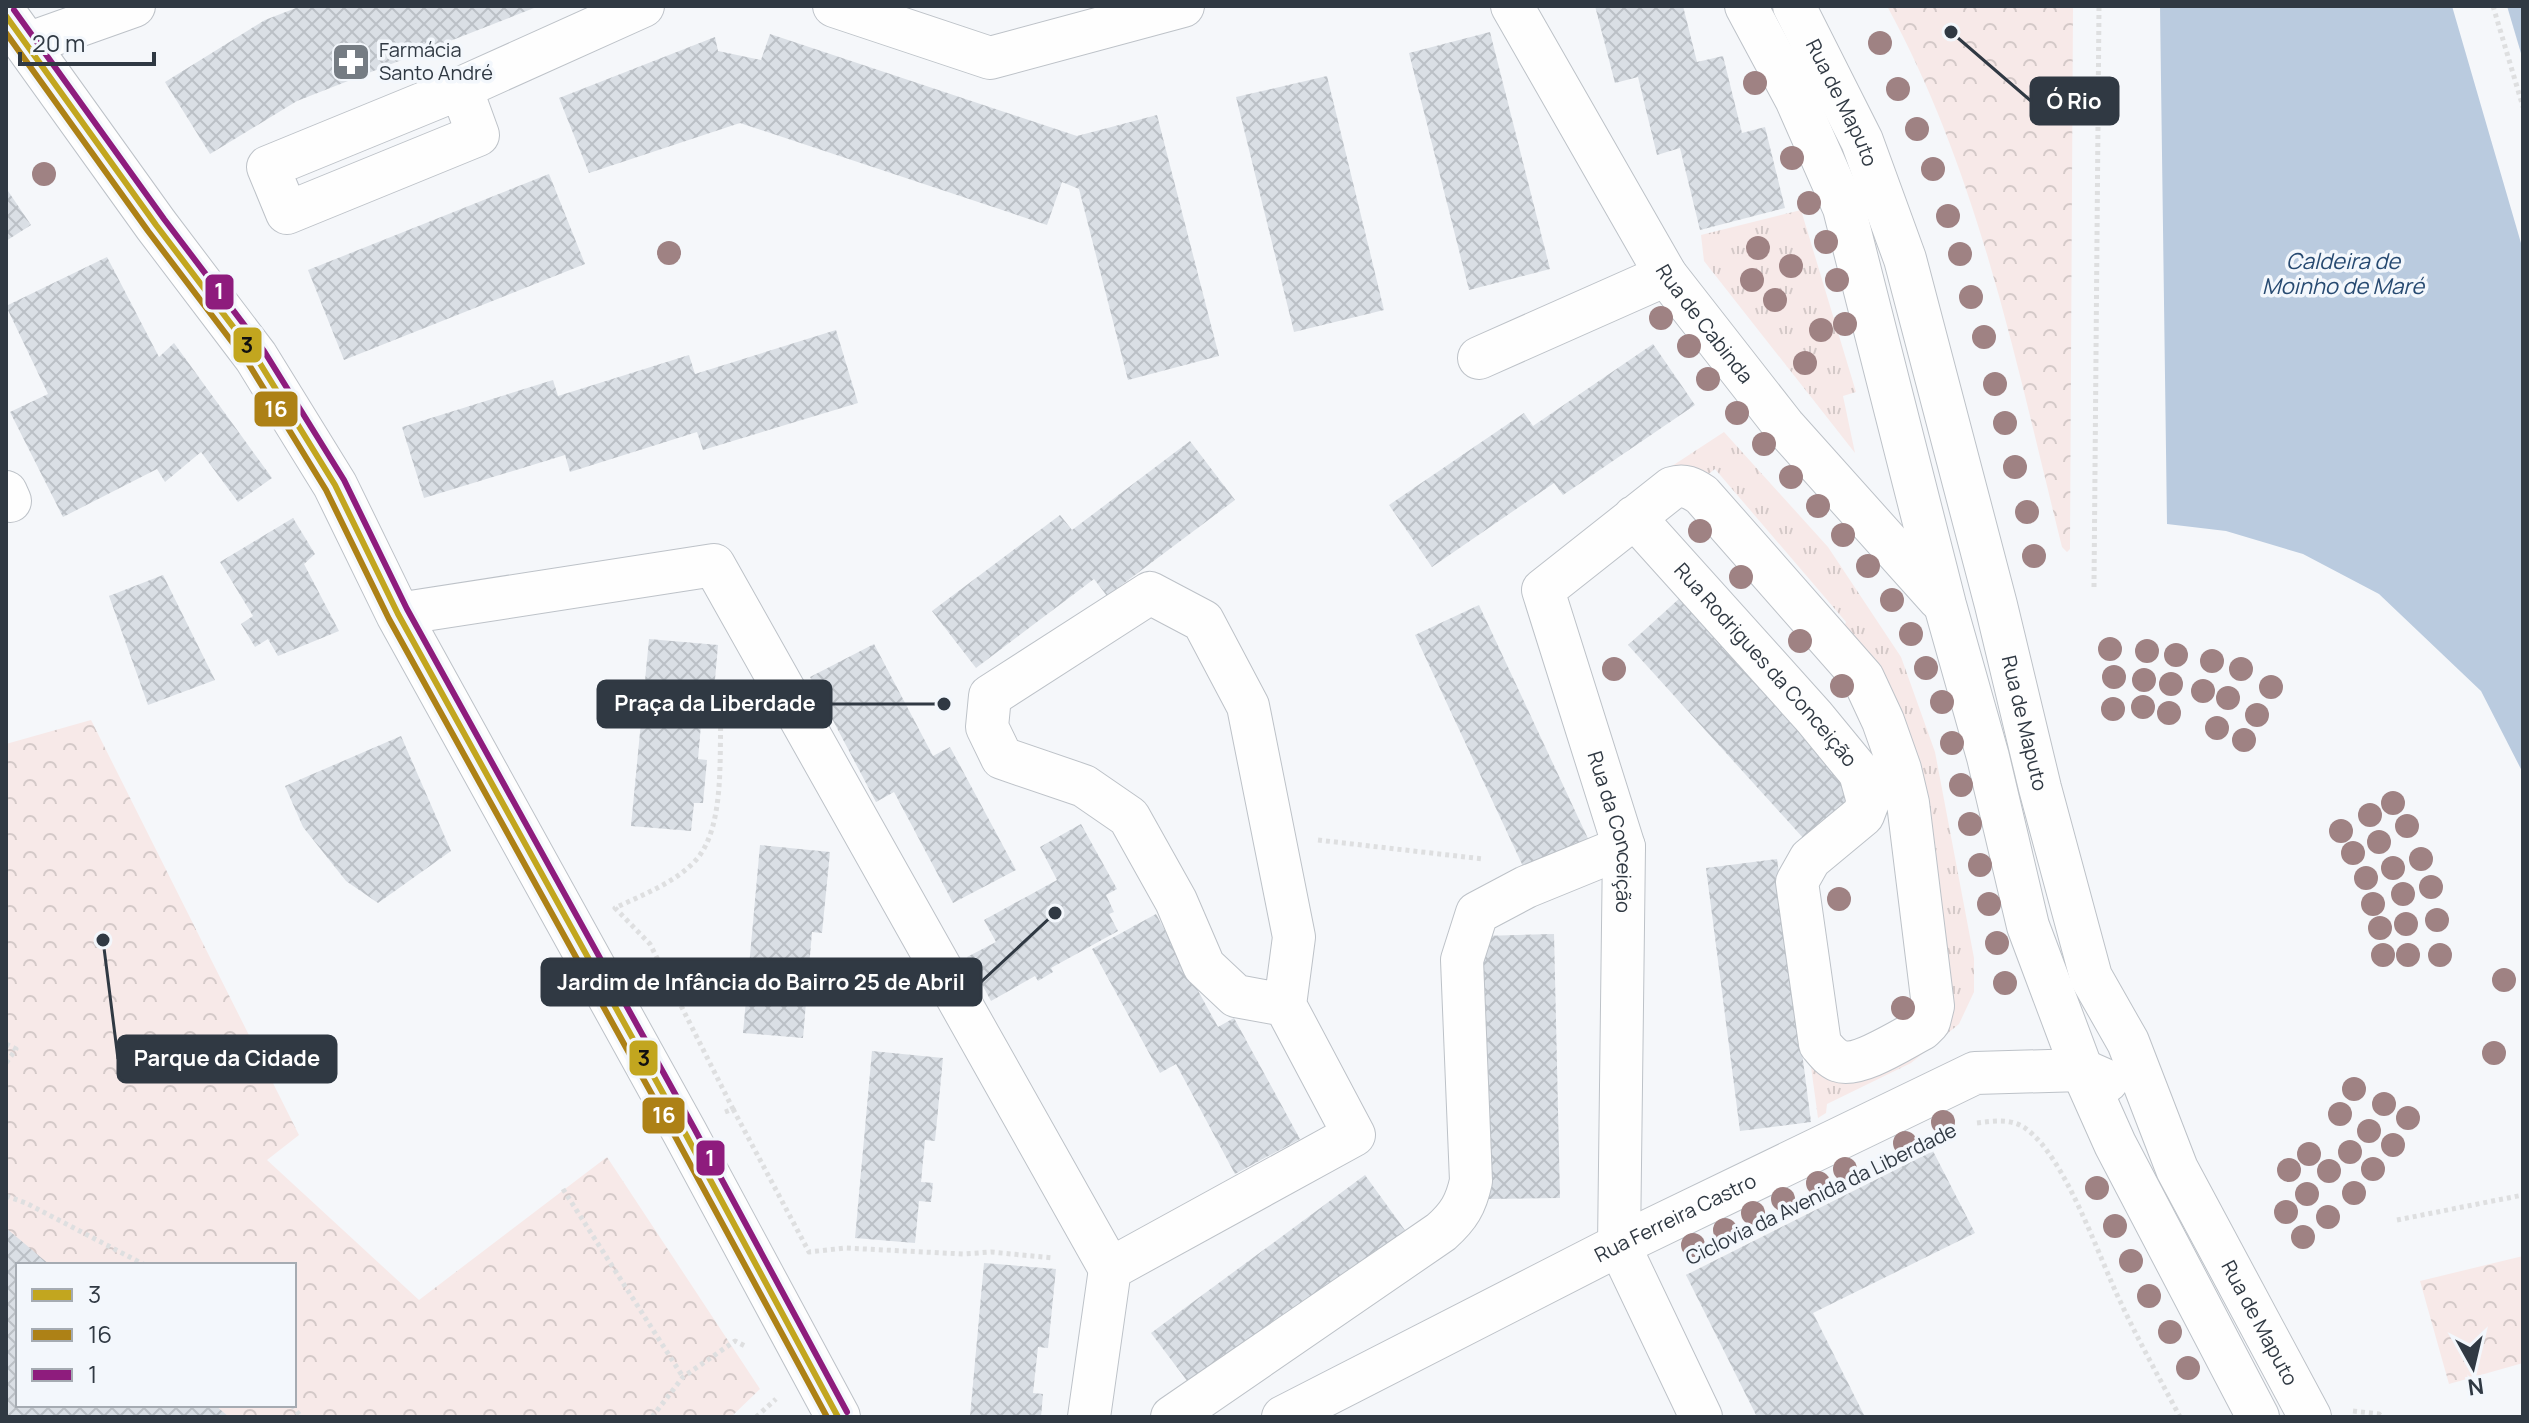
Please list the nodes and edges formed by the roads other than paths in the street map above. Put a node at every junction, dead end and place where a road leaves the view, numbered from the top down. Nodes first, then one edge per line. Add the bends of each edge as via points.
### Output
1 (134, 6) edge
2 (643, 6) edge
3 (834, 6) edge
4 (1183, 6) edge
5 (1512, 6) edge
6 (1746, 6) edge
7 (1794, 6) edge
8 (16, 30) edge
9 (461, 88) dead end
10 (1666, 275) junction
11 (1479, 358) dead end
12 (1672, 488) joint
13 (1634, 517) junction
14 (1945, 605) junction
15 (398, 614) junction
16 (1624, 847) junction
17 (1285, 1005) junction
18 (2082, 1070) junction
19 (2177, 1169) junction
20 (1619, 1245) junction
21 (1110, 1269) junction
22 (838, 1417) edge
23 (1089, 1417) edge
24 (1172, 1417) edge
25 (1283, 1417) edge
26 (1701, 1417) edge
27 (2258, 1417) edge
28 (2310, 1417) edge

1 - 8 street
2 - 9 street
3 - 4 street via 990,58
5 - 10 street, Rua de Cabinda
6 - 14 street, Rua de Maputo via 1796,99 1844,208
7 - 19 street, Rua de Maputo via 1862,141 1905,259 2091,977 2128,1042
8 - 15 main road via 264,370 335,485
10 - 11 street
10 - 14 street, Rua de Cabinda via 1784,426
12 - 13 street, Rua da Conceição
12 - 13 street, Rua Rodrigues da Conceição via 1690,487 1702,495 1863,678 1900,769 1932,1016 1922,1029 1857,1062 1840,1062 1820,1044 1797,882 1810,859 1863,815 1868,802 1860,773
13 - 16 street, Rua da Conceição via 1543,590
14 - 18 street, Rua de Maputo via 2028,926
15 - 21 street via 714,565
15 - 22 main road
16 - 20 street, Rua da Conceição
16 - 24 street via 1477,913 1462,960 1471,1181 1458,1216
17 - 17 street via 1294,937 1248,706 1203,621 1150,593 990,696 987,727 1002,758 1084,786 1129,817 1176,901 1204,966 1236,996
17 - 21 street via 1354,1135
18 - 19 street via 2127,1089 2155,1143
18 - 20 street, Rua Ferreira Castro via 1975,1073
18 - 27 street, Rua de Maputo via 2115,1144
19 - 28 street, Rua de Maputo
20 - 25 street, Rua Ferreira Castro
20 - 26 street
21 - 23 street

